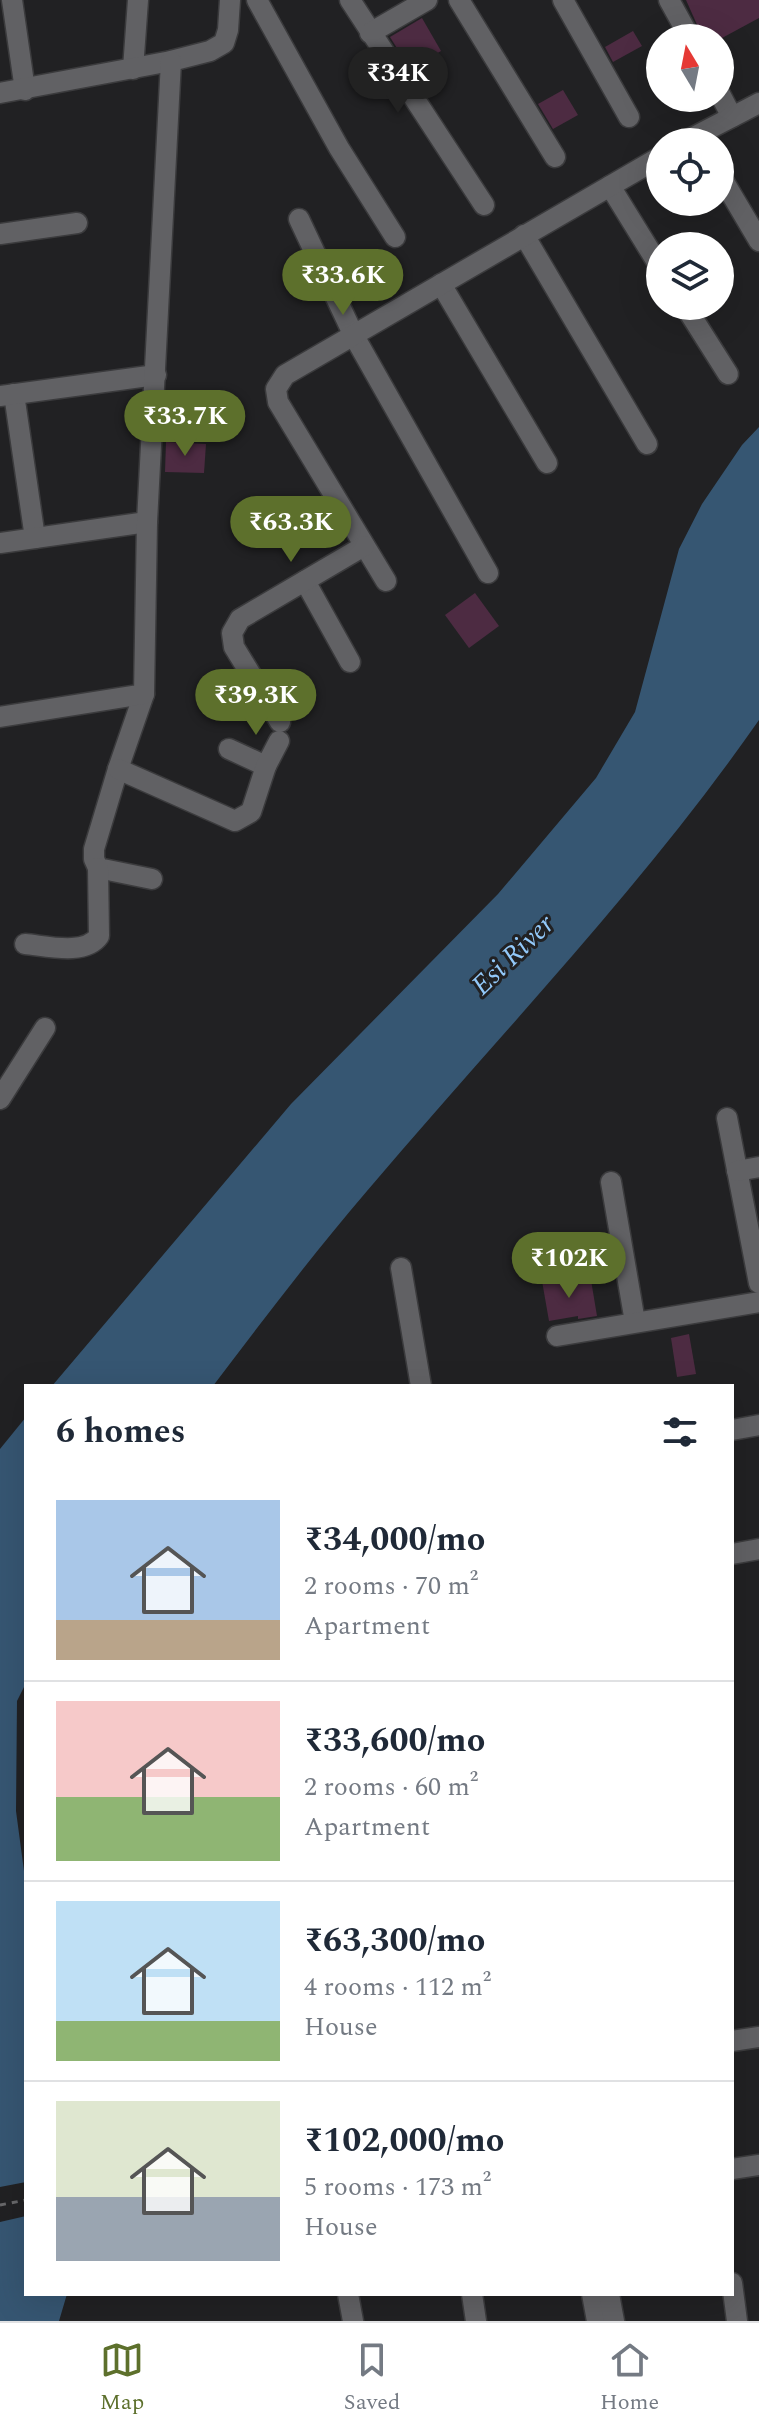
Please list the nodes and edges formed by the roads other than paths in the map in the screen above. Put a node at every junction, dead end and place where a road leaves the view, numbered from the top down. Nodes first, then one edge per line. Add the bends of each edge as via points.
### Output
1 (12, 0) edge
2 (138, 0) edge
3 (230, 0) edge
4 (257, 0) edge
5 (350, 0) edge
6 (427, 0) edge
7 (459, 0) edge
8 (563, 0) edge
9 (669, 0) edge
10 (682, 24) edge
11 (370, 33) junction
12 (171, 61) junction
13 (133, 69) junction
14 (25, 90) junction
15 (0, 93) edge
16 (759, 103) edge
17 (729, 112) edge
18 (629, 117) dead end
19 (732, 117) junction
20 (713, 128) edge
21 (555, 157) dead end
22 (646, 165) edge
23 (610, 186) junction
24 (734, 199) edge
25 (484, 205) dead end
26 (299, 219) dead end
27 (77, 223) dead end
28 (0, 234) edge
29 (524, 235) junction
30 (395, 237) dead end
31 (759, 241) edge
32 (646, 244) edge
33 (441, 284) junction
34 (694, 320) edge
35 (354, 336) junction
36 (728, 374) dead end
37 (156, 375) junction
38 (7, 395) edge
39 (647, 444) dead end
40 (547, 463) dead end
41 (147, 522) junction
42 (35, 538) junction
43 (0, 543) edge
44 (364, 546) junction
45 (488, 573) dead end
46 (305, 581) junction
47 (386, 581) dead end
48 (350, 662) dead end
49 (144, 694) junction
50 (0, 717) edge
51 (229, 749) dead end
52 (266, 766) junction
53 (118, 769) junction
54 (98, 868) junction
55 (152, 879) dead end
56 (25, 944) dead end
57 (45, 1028) dead end
58 (0, 1099) edge
59 (727, 1118) dead end
60 (759, 1167) edge
61 (737, 1171) junction
62 (611, 1182) dead end
63 (401, 1268) dead end
64 (759, 1283) edge
65 (759, 1302) edge
66 (635, 1322) junction
67 (557, 1336) dead end
68 (421, 1384) edge
69 (759, 1425) edge
70 (734, 1430) edge
71 (759, 1549) edge
72 (734, 1554) edge
73 (759, 2037) edge
74 (734, 2041) edge
75 (759, 2165) edge
76 (734, 2169) edge
77 (348, 2296) edge
78 (472, 2296) edge
79 (592, 2296) edge
80 (609, 2296) edge
81 (734, 2296) edge
82 (353, 2321) edge
83 (476, 2321) edge
84 (597, 2321) edge
85 (614, 2321) edge
86 (737, 2321) edge

1 - 14 street
2 - 13 street
3 - 12 street via 224,43
4 - 30 street
5 - 11 street
6 - 11 street
7 - 21 street
8 - 18 street
9 - 10 street
11 - 25 street
12 - 13 street
12 - 37 street
13 - 14 street
14 - 15 street
16 - 19 street
17 - 19 street
19 - 20 street
22 - 23 street
23 - 29 street
23 - 32 street
24 - 31 street
26 - 35 street
27 - 28 street
29 - 33 street
29 - 39 street
33 - 35 street
33 - 40 street
34 - 36 street
35 - 44 street via 285,375 276,389 278,402
35 - 45 street
37 - 38 street
37 - 41 street
38 - 42 street
41 - 42 street
41 - 49 street
42 - 43 street
44 - 46 street
44 - 47 street
46 - 48 street
46 - 52 street via 240,619 232,633 234,647 280,732
49 - 50 street
49 - 53 street
51 - 52 street
52 - 53 street via 251,812 235,821
53 - 54 street via 94,849
54 - 55 street
54 - 56 street via 99,936 94,944
57 - 58 street
59 - 61 street
60 - 61 street
61 - 64 street
62 - 66 street
63 - 68 street
65 - 66 street
66 - 67 street
69 - 70 street
71 - 72 street
73 - 74 street
75 - 76 street
77 - 82 street
78 - 83 street
79 - 84 street
80 - 85 street
81 - 86 street

